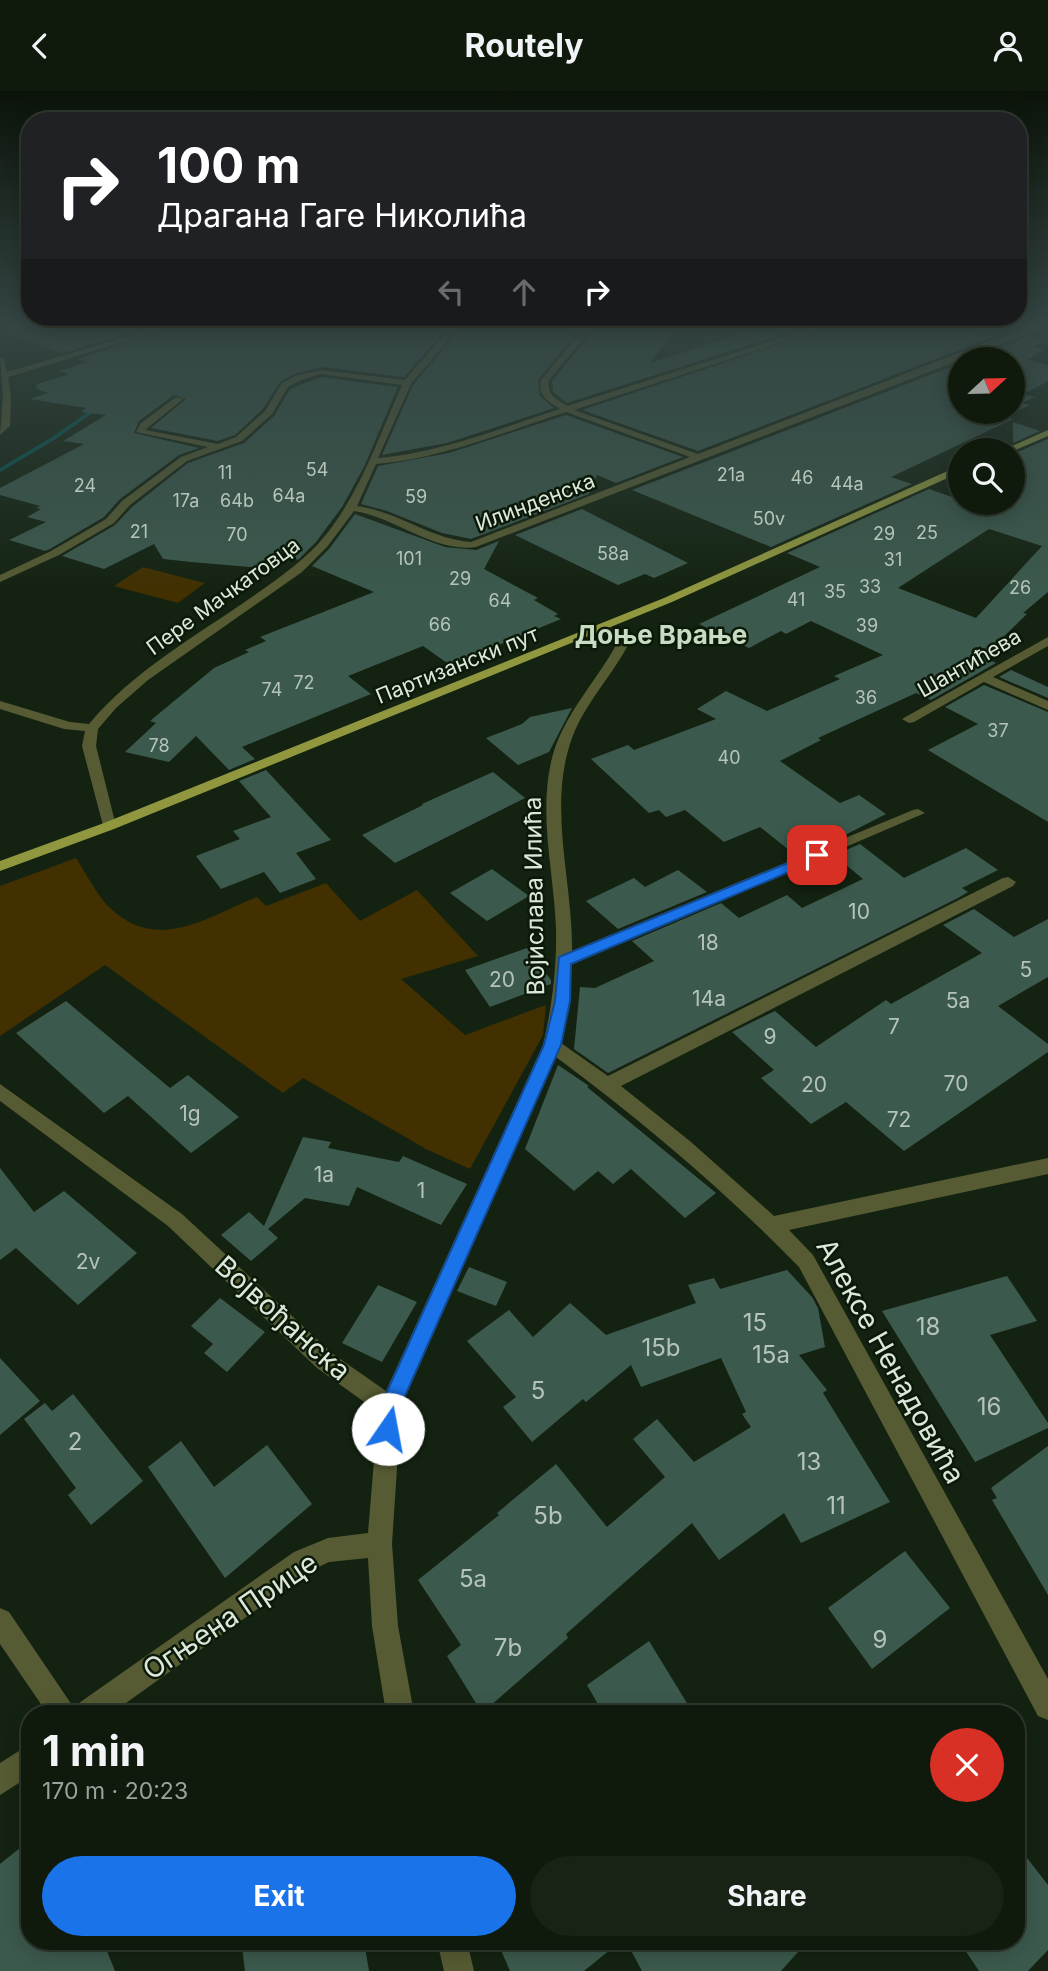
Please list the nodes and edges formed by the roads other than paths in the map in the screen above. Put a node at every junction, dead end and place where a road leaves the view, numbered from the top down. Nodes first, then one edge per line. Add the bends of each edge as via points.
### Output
1 (7, 414) edge
2 (160, 414) edge
3 (268, 414) edge
4 (394, 414) edge
5 (555, 414) edge
6 (577, 414) edge
7 (810, 414) edge
8 (0, 432) edge
9 (1048, 433) edge
10 (1025, 443) edge
11 (219, 447) junction
12 (698, 457) junction
13 (374, 461) junction
14 (948, 474) edge
15 (351, 508) junction
16 (2, 577) edge
17 (601, 628) junction
18 (1048, 641) edge
19 (986, 678) junction
20 (0, 705) edge
21 (1048, 706) edge
22 (909, 719) dead end
23 (92, 728) junction
24 (918, 813) dead end
25 (109, 826) junction
26 (0, 866) edge
27 (1008, 882) dead end
28 (564, 961) junction
29 (552, 1045) junction
30 (607, 1085) junction
31 (0, 1091) edge
32 (1048, 1165) edge
33 (772, 1225) junction
34 (390, 1407) junction
35 (380, 1544) junction
36 (0, 1621) edge
37 (58, 1705) edge
38 (100, 1705) edge
39 (398, 1705) edge
40 (1048, 1706) edge
41 (21, 1765) edge
42 (0, 1781) edge
43 (454, 1950) edge
44 (458, 1971) edge

1 - 8 street
2 - 11 street via 140,432
3 - 11 street via 239,439
4 - 13 street, Пере Мачкатовца
5 - 13 street via 417,456
6 - 12 street
7 - 12 street, Илинденска
9 - 10 main road
11 - 16 street via 184,459 126,503 110,521
12 - 15 street, Илинденска via 472,545 445,541 388,515
13 - 15 street, Пере Мачкатовца
14 - 17 main road, Партизански пут
15 - 23 street, Пере Мачкатовца via 298,570 144,677
17 - 25 main road, Партизански пут
17 - 28 street, Војислава Илића via 621,647 565,737 556,773
18 - 19 street, Шантићева
19 - 21 street
19 - 22 street, Шантићева
20 - 23 street via 69,726
23 - 25 street via 89,746
24 - 28 street
25 - 26 main road, Партизански пут
27 - 30 street
28 - 29 street, Војислава Илића via 562,1001
29 - 30 street, Алексе Ненадовића
29 - 34 street, Војислава Илића
30 - 33 street, Алексе Ненадовића
31 - 34 street, Војвођанска via 175,1220 325,1361
32 - 33 street
33 - 40 street, Алексе Ненадовића via 806,1261
34 - 35 street
35 - 38 street, Огњена Прице via 328,1550 303,1561
35 - 39 street via 385,1626
36 - 37 street
41 - 42 street
43 - 44 street

